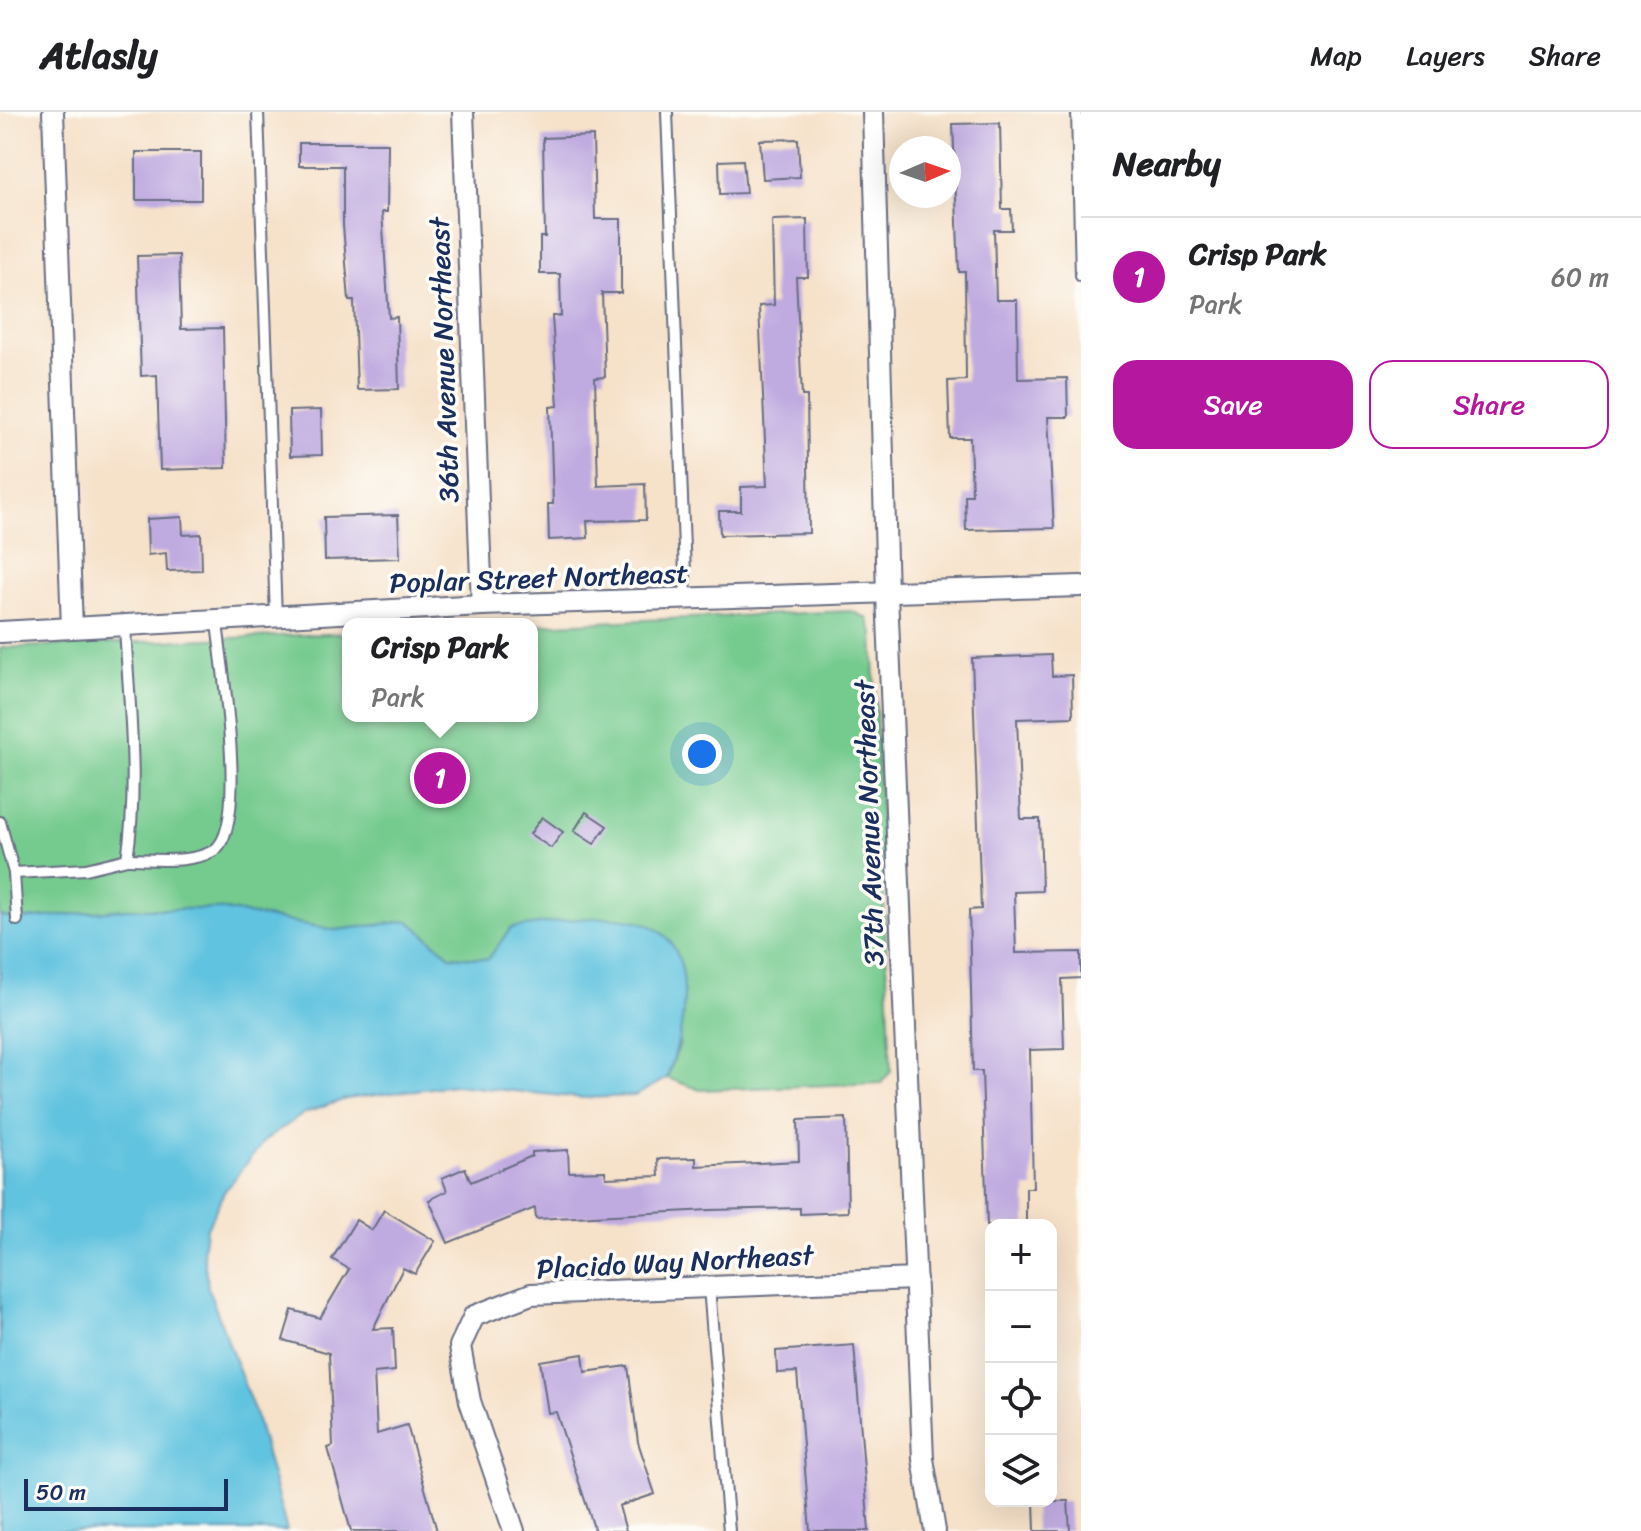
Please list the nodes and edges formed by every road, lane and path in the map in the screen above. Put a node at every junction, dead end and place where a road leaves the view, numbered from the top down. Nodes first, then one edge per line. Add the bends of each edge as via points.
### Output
1 (53, 112) edge
2 (258, 112) edge
3 (463, 112) edge
4 (667, 112) edge
5 (873, 112) edge
6 (1077, 112) edge
7 (1081, 276) edge
8 (1081, 586) edge
9 (887, 594) junction
10 (686, 600) junction
11 (482, 605) junction
12 (276, 618) junction
13 (217, 622) junction
14 (125, 627) junction
15 (72, 628) junction
16 (0, 632) edge
17 (0, 822) edge
18 (127, 859) junction
19 (14, 873) junction
20 (17, 920) dead end
21 (916, 1279) junction
22 (709, 1287) junction
23 (514, 1531) edge
24 (729, 1531) edge
25 (935, 1531) edge

1 - 15 street
2 - 12 lane
3 - 11 street, 36th Avenue Northeast
4 - 10 lane
5 - 9 street, 37th Avenue Northeast
6 - 7 lane
8 - 9 street, Poplar Street Northeast
9 - 10 street, Poplar Street Northeast
9 - 21 street, 37th Avenue Northeast
10 - 11 street, Poplar Street Northeast
11 - 12 street, Poplar Street Northeast
12 - 13 street, Poplar Street Northeast
13 - 14 street, Poplar Street Northeast
13 - 18 lane via 234,797 228,833 213,851 183,858
14 - 15 street, Poplar Street Northeast
14 - 18 lane via 132,747
15 - 16 street, Poplar Street Northeast
17 - 19 lane
18 - 19 lane via 86,869
19 - 20 lane
21 - 22 street, Placido Way Northeast
21 - 25 street, 37th Avenue Northeast via 923,1459
22 - 23 street, Placido Way Northeast via 531,1294 474,1316 460,1346 470,1401
22 - 24 lane

